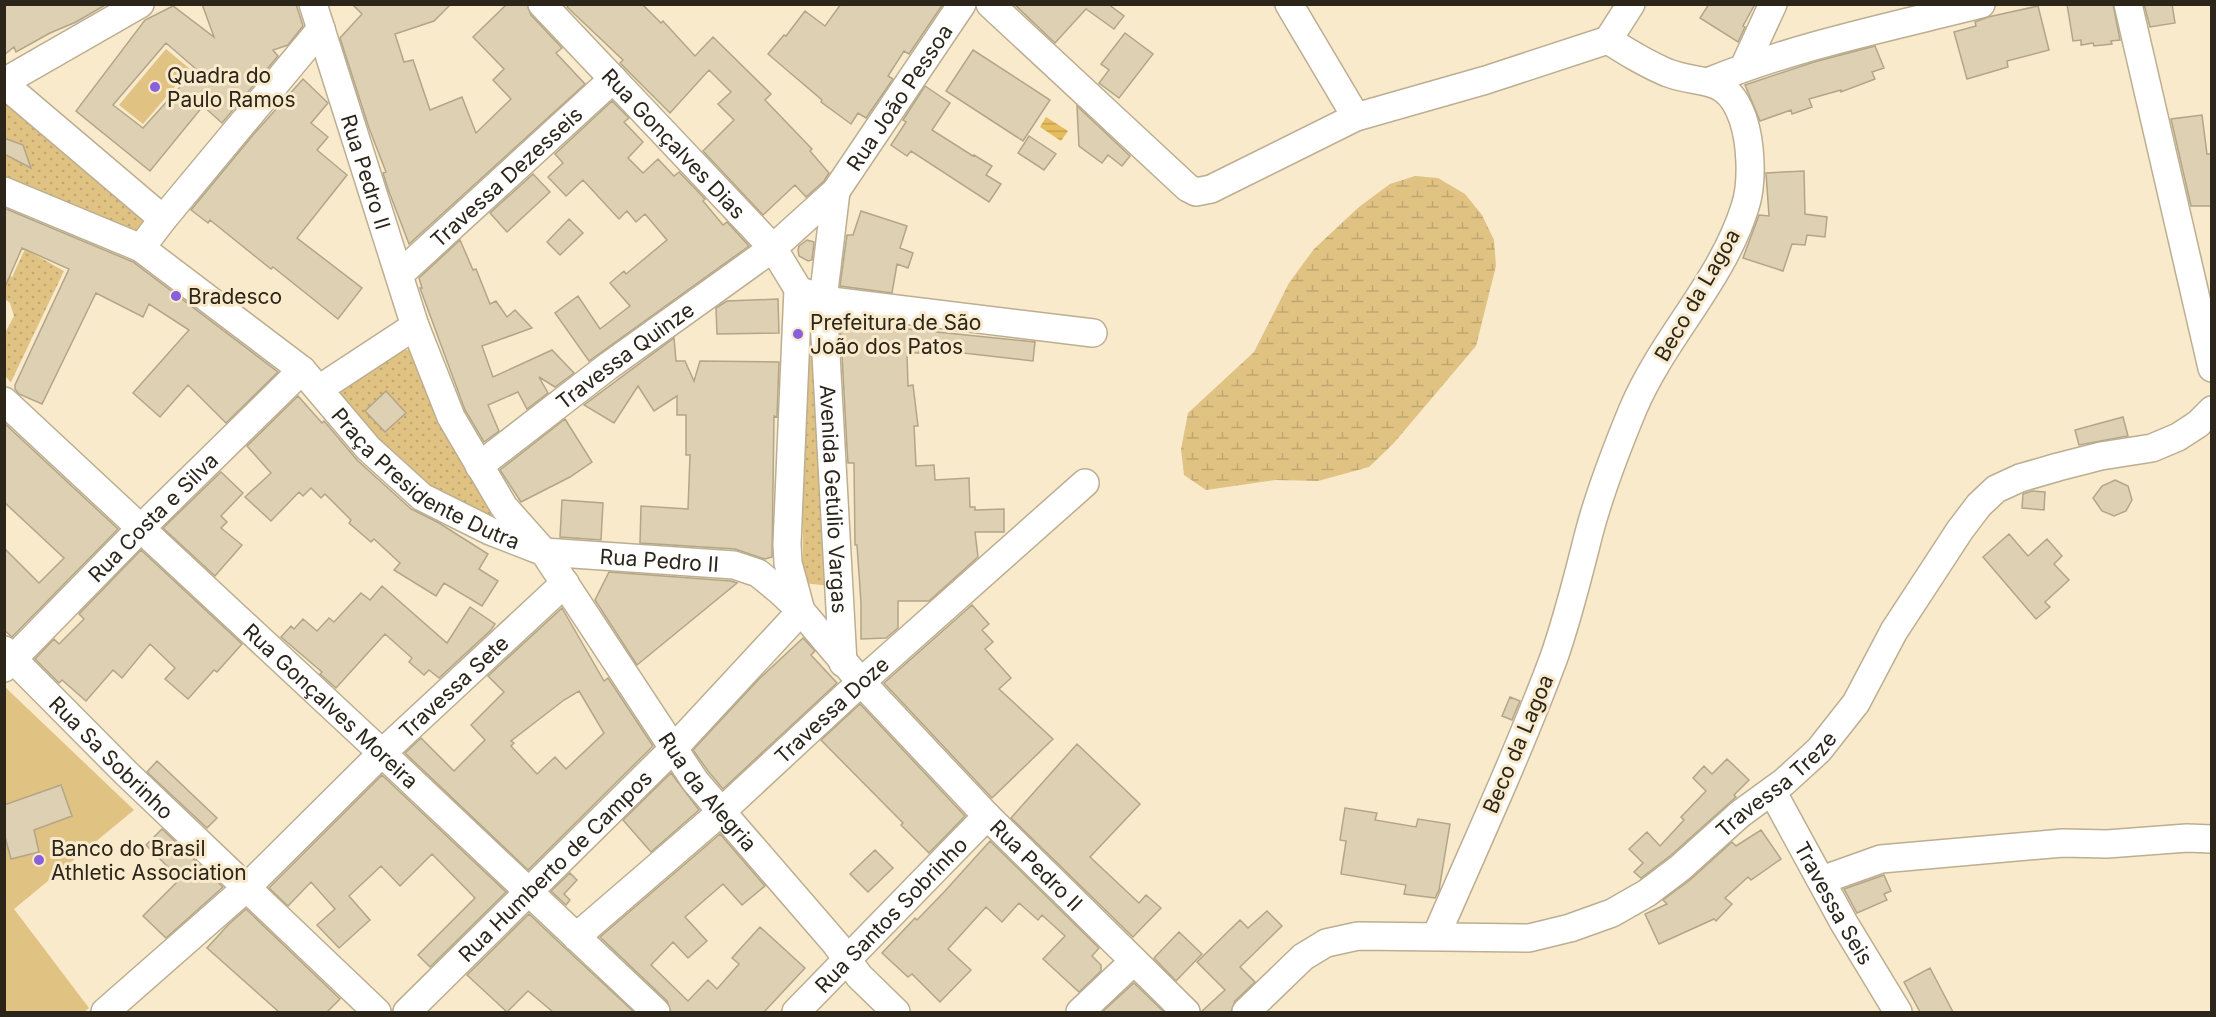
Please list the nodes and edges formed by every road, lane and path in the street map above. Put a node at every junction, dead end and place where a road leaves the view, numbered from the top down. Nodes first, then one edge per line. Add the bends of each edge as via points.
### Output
1 (140, 4) edge
2 (542, 4) edge
3 (962, 4) edge
4 (990, 4) edge
5 (1289, 4) edge
6 (1631, 4) edge
7 (1773, 4) edge
8 (1981, 4) edge
9 (2128, 4) edge
10 (107, 12) edge
11 (317, 17) edge
12 (1608, 40) junction
13 (1744, 67) junction
14 (613, 79) junction
15 (1710, 81) junction
16 (4, 82) edge
17 (1356, 117) junction
18 (4, 191) edge
19 (836, 191) junction
20 (163, 219) junction
21 (141, 248) junction
22 (773, 248) junction
23 (400, 274) junction
24 (798, 289) junction
25 (823, 300) junction
26 (415, 327) junction
27 (1093, 333) dead end
28 (2211, 368) edge
29 (311, 379) junction
30 (4, 401) edge
31 (2211, 410) edge
32 (479, 466) junction
33 (1085, 483) dead end
34 (141, 528) junction
35 (544, 552) junction
36 (565, 583) junction
37 (801, 611) junction
38 (8, 660) edge
39 (852, 673) junction
40 (673, 749) junction
41 (382, 753) junction
42 (1772, 791) junction
43 (721, 812) junction
44 (987, 816) junction
45 (2211, 839) edge
46 (1822, 880) junction
47 (245, 889) junction
48 (530, 893) junction
49 (1437, 936) junction
50 (576, 937) junction
51 (848, 961) junction
52 (1134, 961) junction
53 (105, 1012) edge
54 (377, 1012) edge
55 (407, 1012) edge
56 (656, 1012) edge
57 (796, 1012) edge
58 (896, 1012) edge
59 (1080, 1012) edge
60 (1186, 1012) edge
61 (1246, 1012) edge
62 (1898, 1012) edge

1 - 10 street
2 - 14 street, Rua Gonçalves Dias
3 - 19 street, Rua João Pessoa
4 - 17 street via 1196,192 1211,189
5 - 17 street
6 - 12 street
7 - 13 street
8 - 13 street
9 - 28 street
10 - 16 street
11 - 20 street
11 - 23 street, Rua Pedro II
12 - 15 street via 1669,73
12 - 17 street
13 - 15 street
14 - 22 street, Rua Gonçalves Dias
14 - 23 street, Travessa Dezesseis
15 - 49 street, Beco da Lagoa via 1727,92 1742,118 1748,141 1746,204 1735,236 1634,406 1607,474 1553,659
16 - 20 street
18 - 21 street
19 - 22 street, Rua João Pessoa
19 - 25 street, Rua João Pessoa
20 - 21 street
21 - 29 street
22 - 24 street, Rua Gonçalves Dias
22 - 32 street, Travessa Quinze via 607,367
23 - 26 street, Rua Pedro II
24 - 25 street
24 - 37 street, Avenida Getúlio Vargas via 787,544
25 - 27 street
25 - 39 street, Avenida Getúlio Vargas
26 - 29 street, Praça Presidente Dutra
26 - 32 street, Rua Pedro II via 451,417
29 - 34 street, Rua Costa e Silva
29 - 35 street, Praça Presidente Dutra via 368,448 422,497 490,531
30 - 34 street, Rua Gonçalves Moreira
31 - 42 street, Travessa Treze via 2178,437 2152,448 2058,467 1996,489 1954,539 1894,631 1856,703 1819,750
32 - 35 street, Rua Pedro II via 504,507
33 - 39 street, Travessa Doze
34 - 38 street, Rua Costa e Silva
34 - 41 street, Rua Gonçalves Moreira
35 - 36 street, Rua da Alegria
35 - 37 street, Rua Pedro II via 734,566 758,573
36 - 40 street, Rua da Alegria
36 - 41 street, Travessa Sete
37 - 39 street, Rua Pedro II
37 - 40 street, Rua Humberto de Campos
38 - 47 street, Rua Sa Sobrinho
39 - 43 street, Travessa Doze
39 - 44 street, Rua Pedro II
40 - 43 street, Rua da Alegria
40 - 48 street, Rua Humberto de Campos
41 - 47 street, Travessa Sete
41 - 48 street, Rua Gonçalves Moreira
42 - 46 street, Travessa Seis
42 - 49 street, Travessa Treze via 1680,868 1612,913 1529,938
43 - 50 street, Travessa Doze
43 - 51 street, Rua da Alegria
44 - 51 street, Rua Santos Sobrinho
44 - 52 street, Rua Pedro II
45 - 46 street via 2063,843 1881,859
46 - 62 street, Travessa Seis
47 - 53 street, Travessa Sete
47 - 54 street, Rua Sa Sobrinho
48 - 50 street, Rua Gonçalves Moreira
48 - 55 street, Rua Humberto de Campos
49 - 61 street, Travessa Treze via 1358,936 1326,943 1304,957
50 - 56 street, Rua Gonçalves Moreira
51 - 57 street, Rua Santos Sobrinho
51 - 58 street, Rua da Alegria
52 - 59 street
52 - 60 street, Rua Pedro II

